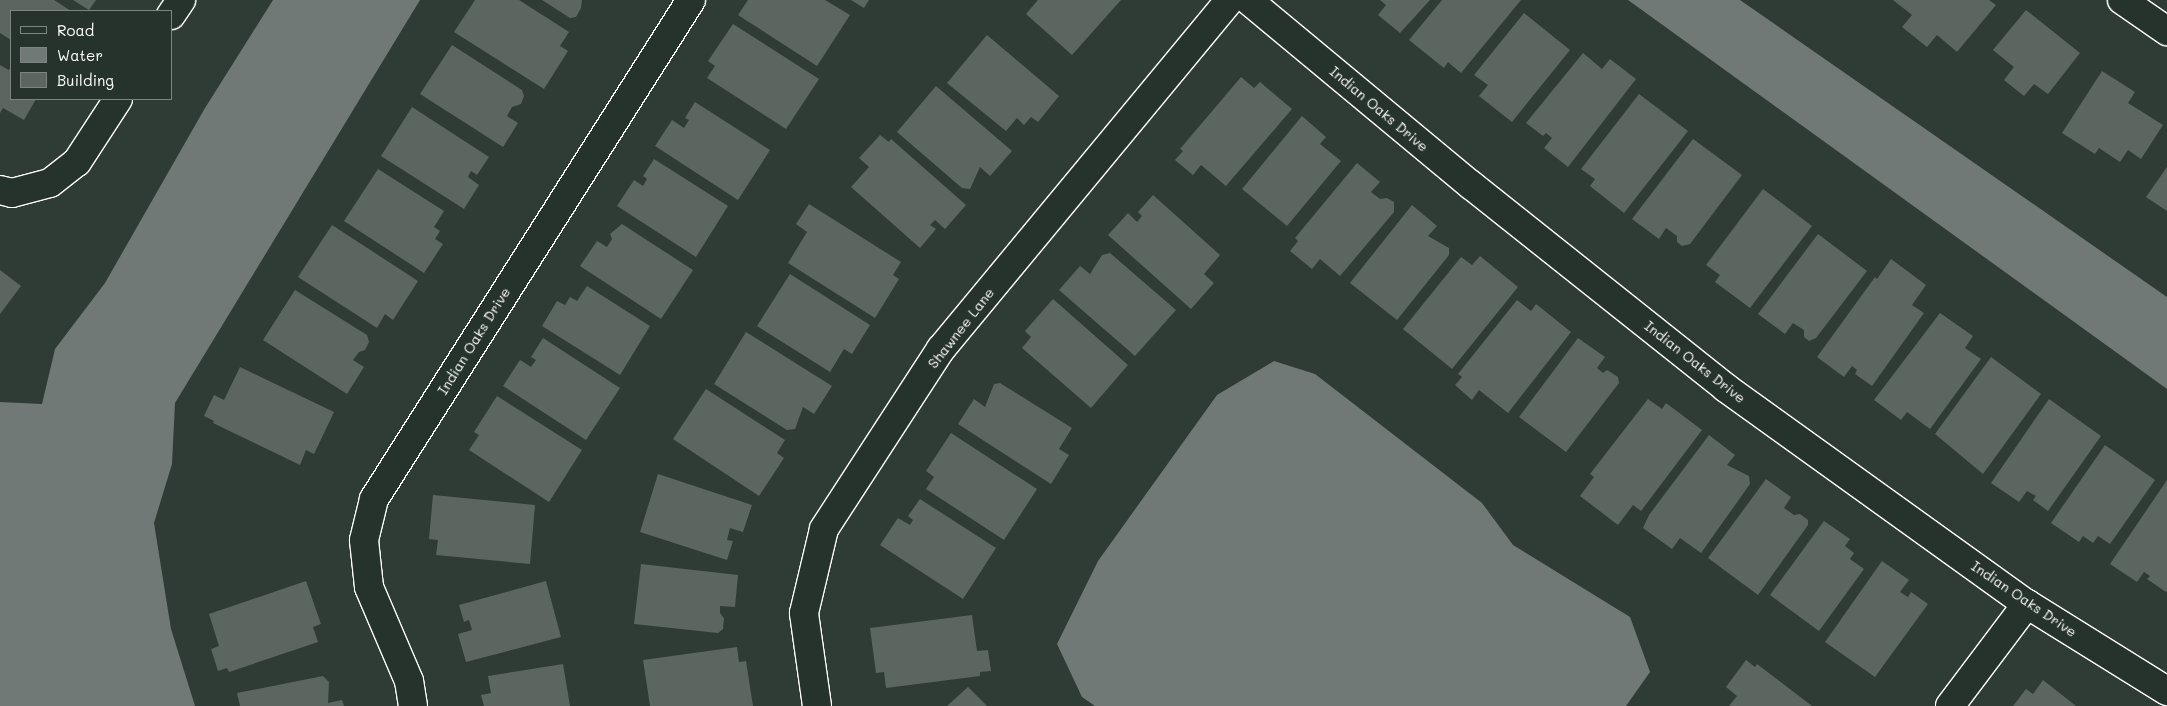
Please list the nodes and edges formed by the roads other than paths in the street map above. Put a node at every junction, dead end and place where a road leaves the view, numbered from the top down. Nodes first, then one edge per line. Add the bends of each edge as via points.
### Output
1 (181, 0) edge
2 (691, 0) edge
3 (1230, 0) edge
4 (1248, 0) edge
5 (2122, 0) edge
6 (172, 14) edge
7 (2167, 31) edge
8 (117, 100) edge
9 (0, 190) edge
10 (2027, 604) junction
11 (2167, 691) edge
12 (413, 706) edge
13 (817, 706) edge
14 (1950, 706) edge

1 - 6 street
2 - 12 street, Indian Oaks Drive via 374,499 364,540 369,587 409,681
3 - 13 street, Shawnee Lane via 942,349 824,529 804,613
4 - 10 street, Indian Oaks Drive via 1470,185 1726,388
5 - 7 street
8 - 9 street via 78,162 50,182 12,193
10 - 11 street, Indian Oaks Drive
10 - 14 street

